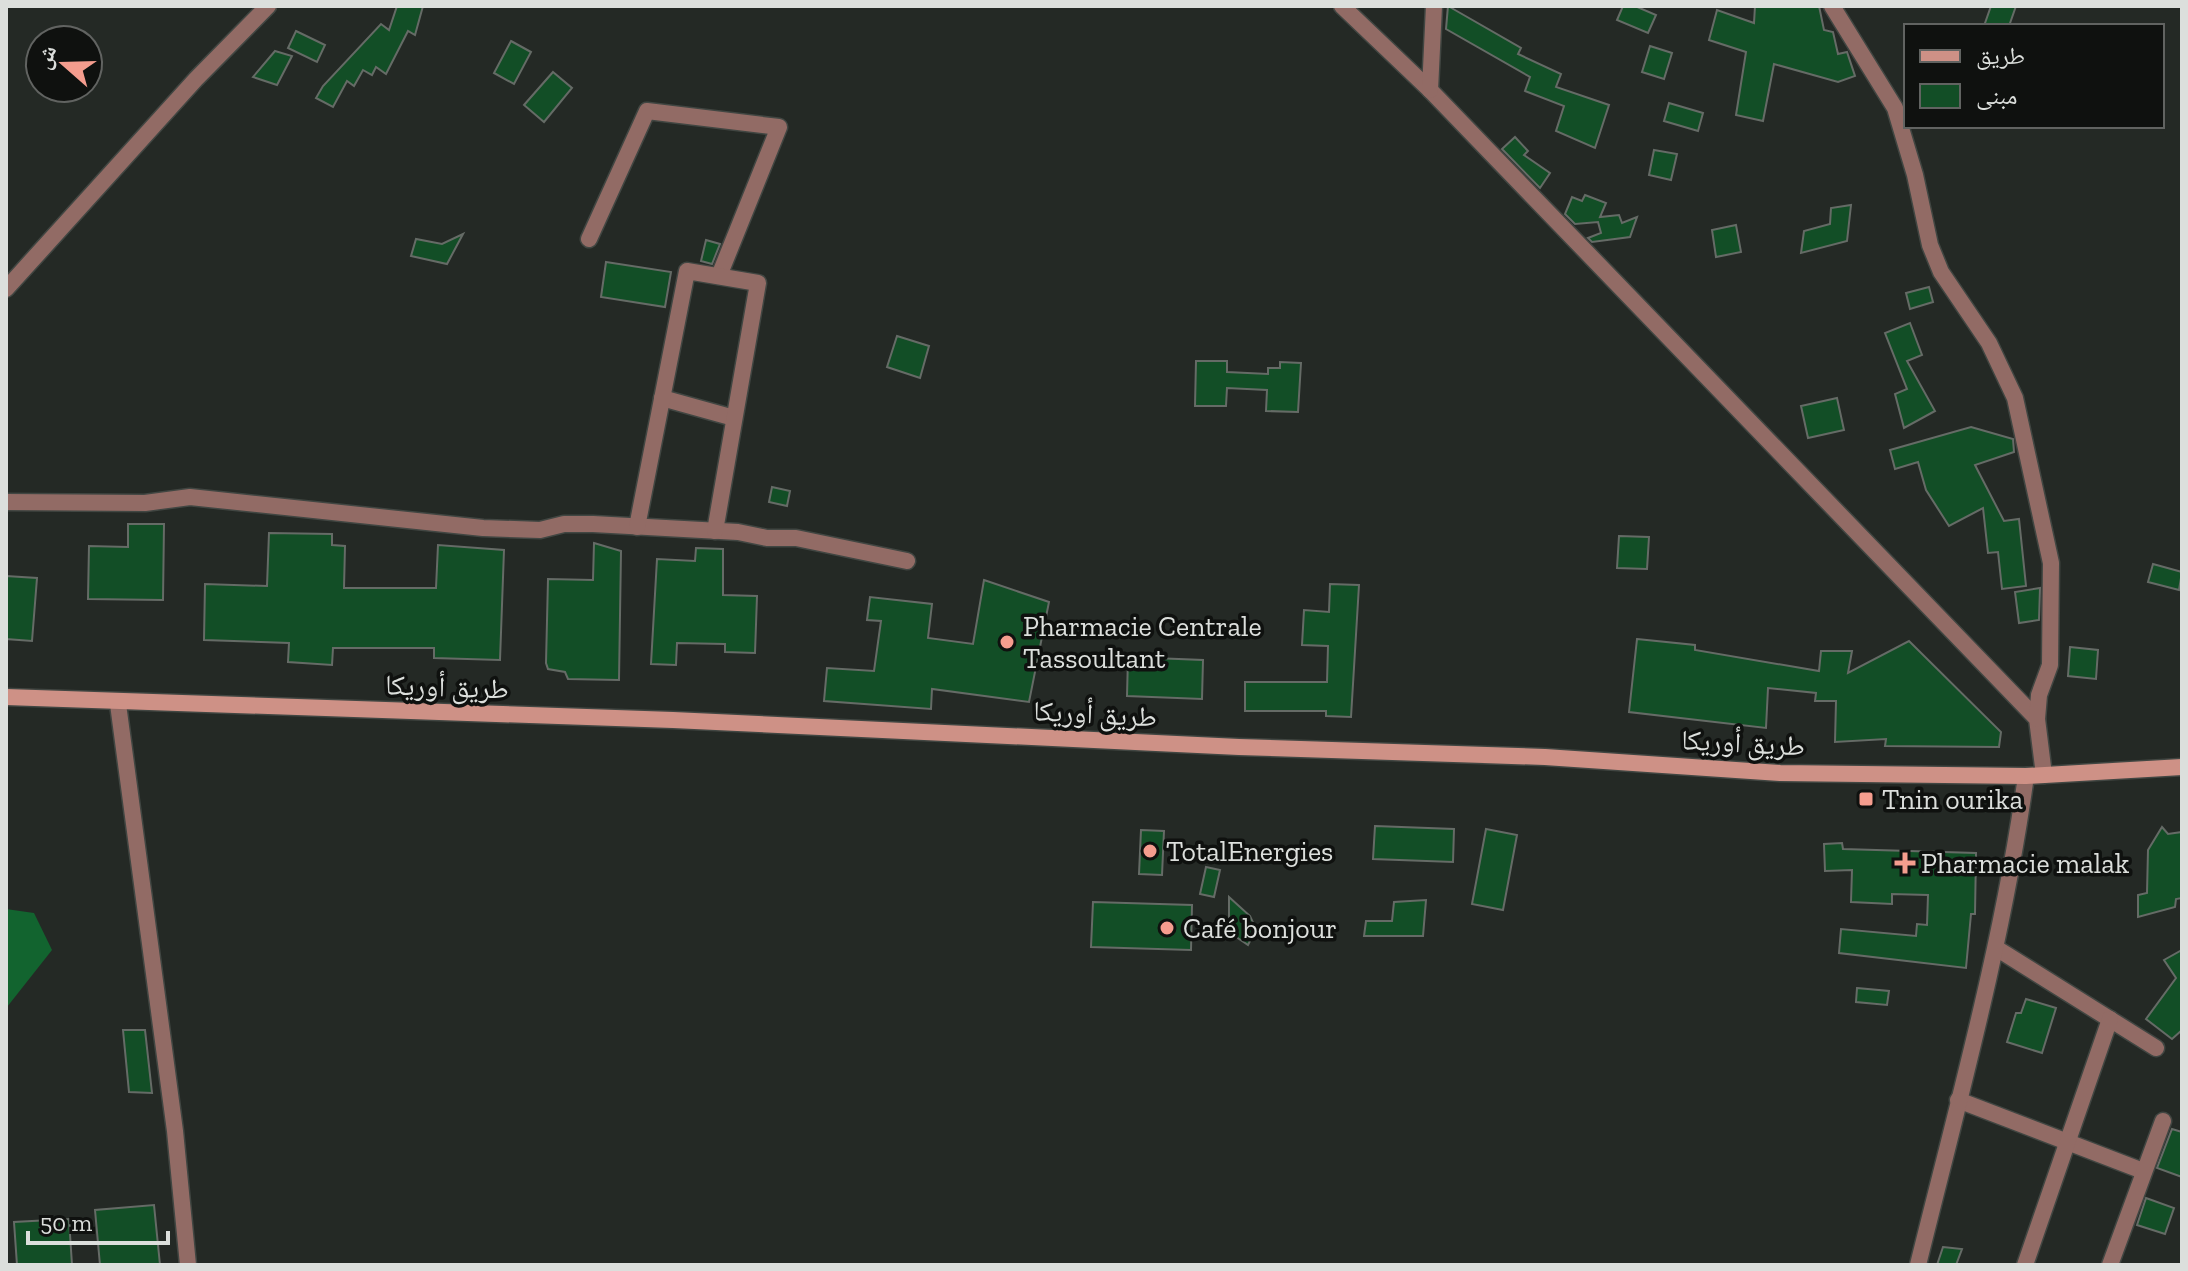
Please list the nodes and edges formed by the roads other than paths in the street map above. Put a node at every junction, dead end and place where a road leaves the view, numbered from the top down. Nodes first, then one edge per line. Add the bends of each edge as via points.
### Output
1 (268, 6) edge
2 (1342, 6) edge
3 (1434, 6) edge
4 (1832, 6) edge
5 (1430, 90) junction
6 (589, 239) dead end
7 (719, 276) junction
8 (6, 289) edge
9 (662, 398) junction
10 (734, 418) junction
11 (6, 502) edge
12 (637, 527) junction
13 (715, 531) junction
14 (907, 561) dead end
15 (6, 697) edge
16 (118, 704) junction
17 (2037, 719) junction
18 (2182, 767) edge
19 (2044, 775) junction
20 (2026, 776) junction
21 (1996, 948) junction
22 (2110, 1019) junction
23 (2156, 1048) dead end
24 (1958, 1100) junction
25 (2163, 1121) dead end
26 (2068, 1144) junction
27 (2143, 1171) junction
28 (188, 1265) edge
29 (1918, 1265) edge
30 (2025, 1265) edge
31 (2110, 1265) edge

1 - 8 street
2 - 5 street
3 - 5 street
4 - 17 street via 1895,108 1936,259 1989,343 2015,398 2051,563 2053,635
5 - 17 street
6 - 7 street via 647,111 779,127
7 - 9 street via 687,271
7 - 10 street via 758,283
9 - 10 street
9 - 12 street
10 - 13 street
11 - 12 street via 145,503 190,497 483,528
12 - 13 street
13 - 14 street via 796,538
15 - 16 street, طريق أوريكا
16 - 20 street, طريق أوريكا via 688,721 1545,757 1780,773
16 - 28 street
17 - 19 street
18 - 19 street, طريق أوريكا
19 - 20 street, طريق أوريكا
20 - 21 street
21 - 22 street
21 - 24 street
22 - 23 street
22 - 26 street
24 - 26 street
24 - 29 street
25 - 27 street
26 - 27 street
26 - 30 street
27 - 31 street

